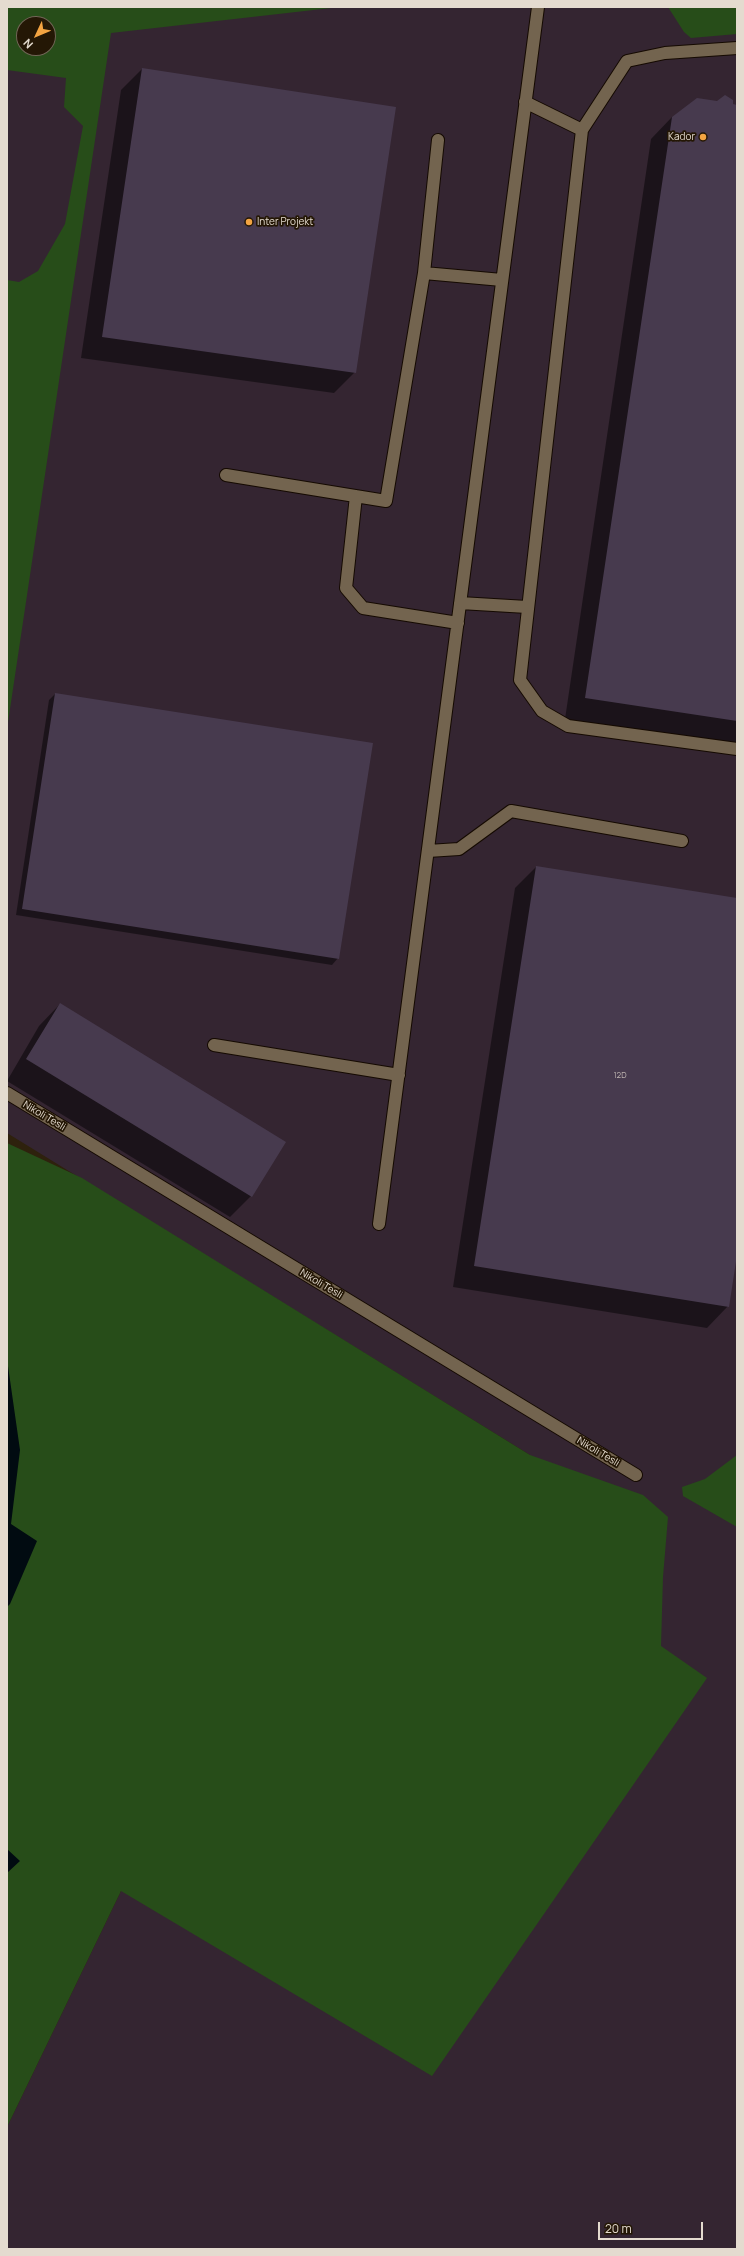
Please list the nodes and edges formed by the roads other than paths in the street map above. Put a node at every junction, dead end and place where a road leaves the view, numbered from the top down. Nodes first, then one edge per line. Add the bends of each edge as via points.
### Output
1 (538, 7) edge
2 (737, 48) edge
3 (525, 102) junction
4 (582, 130) junction
5 (438, 140) dead end
6 (424, 273) junction
7 (502, 280) junction
8 (226, 475) dead end
9 (356, 496) junction
10 (460, 603) junction
11 (527, 607) junction
12 (458, 623) junction
13 (737, 749) edge
14 (682, 841) dead end
15 (428, 851) junction
16 (214, 1045) dead end
17 (399, 1075) junction
18 (7, 1093) edge
19 (379, 1224) dead end
20 (636, 1475) dead end

1 - 3 lane
2 - 4 lane via 665,54 627,61
3 - 4 lane
3 - 7 lane
4 - 11 lane
5 - 6 lane
6 - 7 lane
6 - 9 lane via 386,501
7 - 10 lane
8 - 9 lane
9 - 12 lane via 346,588 363,608
10 - 11 lane
10 - 12 lane
11 - 13 lane via 520,680 542,711 568,726
12 - 15 lane
14 - 15 lane via 511,811 459,849
15 - 17 lane
16 - 17 lane
17 - 19 lane
18 - 20 lane, Nikoli Tesli

